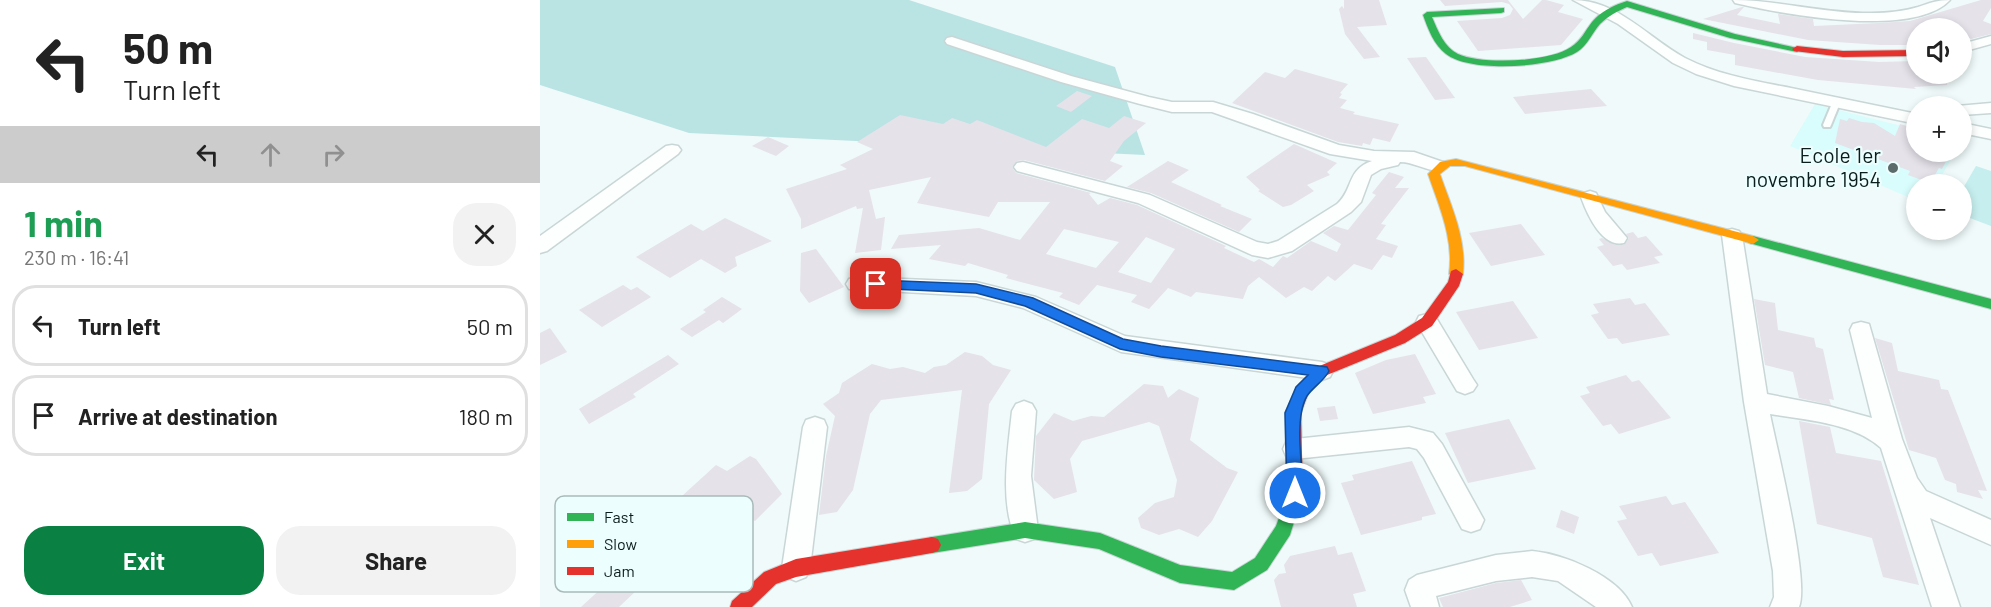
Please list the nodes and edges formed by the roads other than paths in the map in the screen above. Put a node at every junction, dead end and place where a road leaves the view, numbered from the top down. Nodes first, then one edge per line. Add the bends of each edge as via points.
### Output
1 (1580, 0) edge
2 (1740, 0) edge
3 (1943, 0) edge
4 (1501, 10) dead end
5 (1607, 13) junction
6 (1991, 40) edge
7 (952, 41) dead end
8 (1972, 45) edge
9 (1906, 54) edge
10 (1836, 102) junction
11 (1856, 107) junction
12 (1991, 108) edge
13 (1906, 109) edge
14 (1972, 109) edge
15 (1906, 117) edge
16 (1827, 124) dead end
17 (1972, 130) edge
18 (1991, 135) edge
19 (672, 150) dead end
20 (1414, 157) junction
21 (1437, 166) junction
22 (1023, 167) dead end
23 (1590, 197) junction
24 (1732, 235) junction
25 (1617, 238) dead end
26 (540, 246) edge
27 (856, 284) dead end
28 (1991, 304) edge
29 (1427, 322) junction
30 (1861, 330) dead end
31 (1322, 371) junction
32 (1465, 385) dead end
33 (1756, 402) junction
34 (1024, 411) dead end
35 (815, 428) dead end
36 (1890, 441) junction
37 (1295, 449) junction
38 (1908, 491) junction
39 (1471, 520) dead end
40 (1025, 530) junction
41 (1991, 533) edge
42 (795, 568) junction
43 (739, 607) edge
44 (1425, 607) edge
45 (1618, 607) edge
46 (1784, 607) edge
47 (1946, 607) edge

1 - 5 street
2 - 3 street via 1776,9 1849,16 1894,15 1931,8
4 - 5 street via 1427,15 1434,34 1452,55 1471,62 1492,63 1571,51
5 - 9 street via 1627,4 1707,30 1783,46 1877,56
5 - 10 street via 1701,71
6 - 8 street
7 - 20 street via 1146,101 1172,107 1212,107 1336,150
10 - 11 street
10 - 16 lane
11 - 13 street
11 - 15 street
12 - 14 street
17 - 18 street
19 - 26 street
20 - 21 street
20 - 22 street via 1365,170 1357,179 1354,198 1344,208 1285,246 1268,251 1252,248 1144,199
21 - 23 street via 1445,162 1466,163
21 - 29 street via 1434,174 1456,244 1458,266 1454,283
23 - 24 street
23 - 25 street via 1596,214
24 - 28 street
24 - 33 street
27 - 31 street via 976,289 1029,302 1120,344
29 - 31 street via 1400,339
29 - 32 street
30 - 36 street
31 - 37 street via 1302,392 1293,413
33 - 36 street via 1872,427
33 - 46 street via 1788,570 1788,600
34 - 40 street via 1018,476
35 - 42 street
36 - 38 street
37 - 39 street via 1410,437 1425,440
37 - 40 street via 1295,493 1284,528 1261,564 1234,581 1180,574 1100,541
38 - 41 street via 1917,500
38 - 47 street
40 - 42 street
42 - 43 street via 770,578
44 - 45 street via 1419,590 1428,585 1516,565 1562,569

